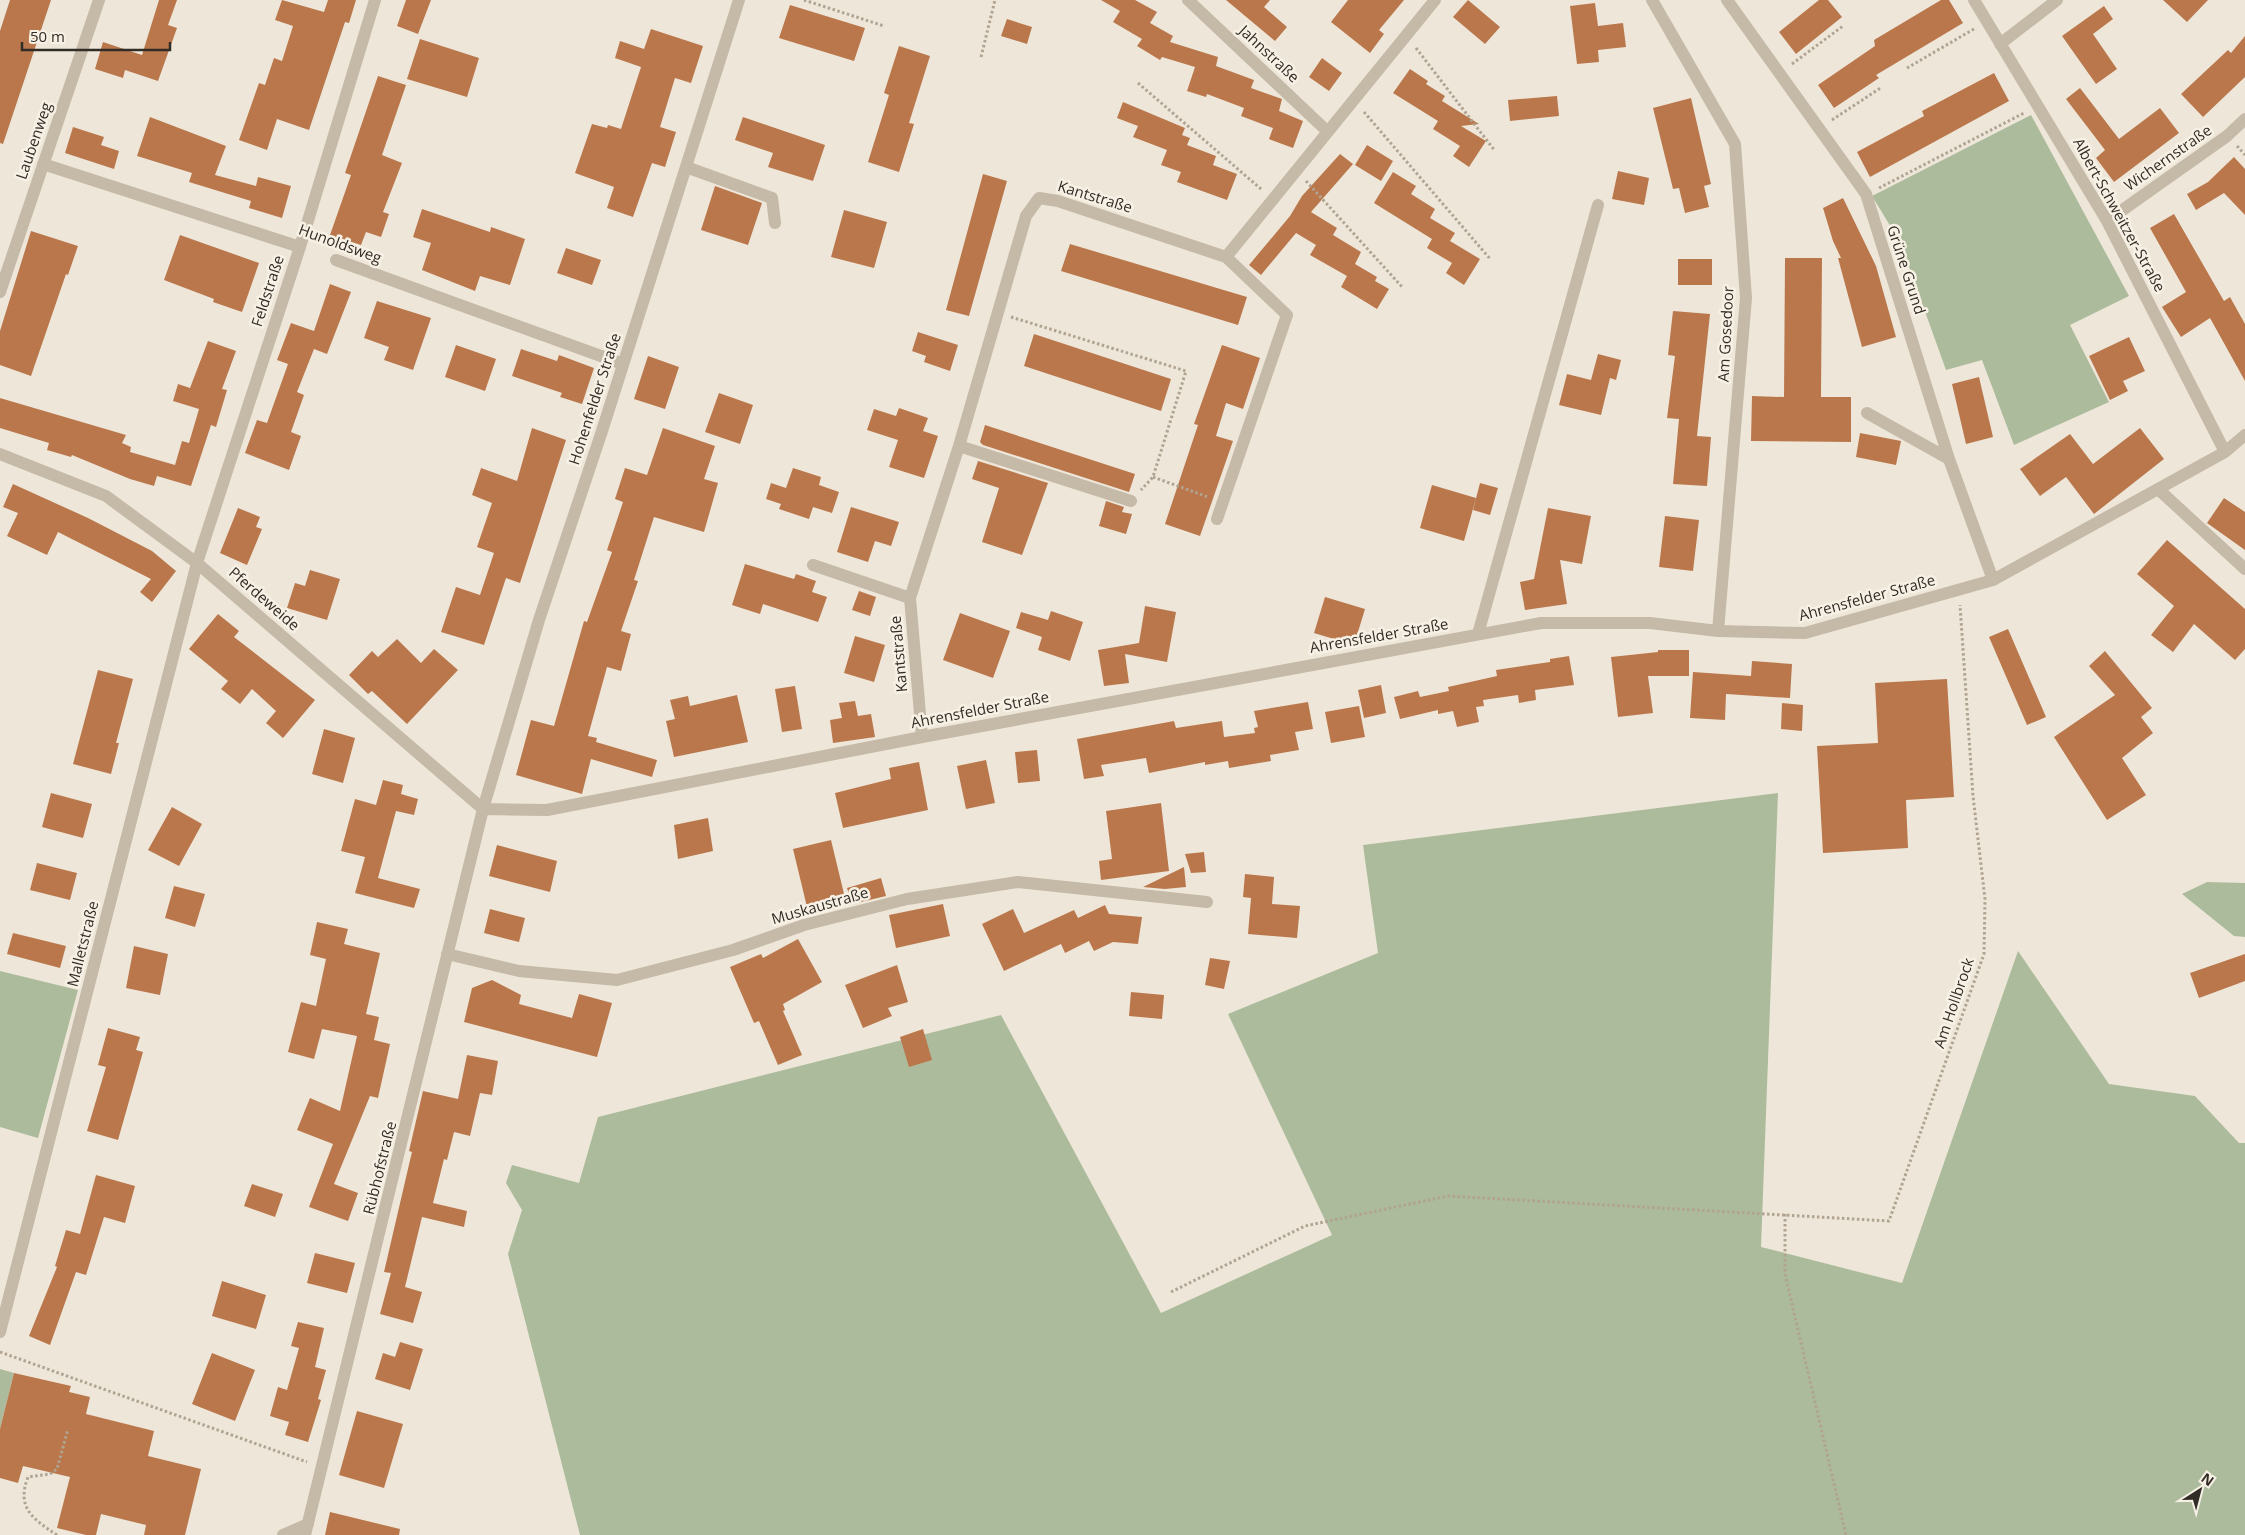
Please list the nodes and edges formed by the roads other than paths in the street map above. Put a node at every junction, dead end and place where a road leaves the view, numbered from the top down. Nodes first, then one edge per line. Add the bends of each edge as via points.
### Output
1 (99, 0) edge
2 (375, 0) edge
3 (739, 0) edge
4 (1188, 0) edge
5 (1435, 0) edge
6 (1652, 0) edge
7 (1727, 0) edge
8 (1974, 0) edge
9 (2057, 0) edge
10 (2000, 44) junction
11 (2245, 119) edge
12 (1328, 132) junction
13 (44, 164) junction
14 (686, 167) junction
15 (1598, 205) dead end
16 (2107, 221) junction
17 (775, 223) dead end
18 (300, 247) junction
19 (1226, 257) junction
20 (336, 260) dead end
21 (0, 292) edge
22 (623, 364) junction
23 (1867, 412) dead end
24 (2245, 435) edge
25 (959, 446) junction
26 (2225, 452) junction
27 (0, 454) edge
28 (1949, 459) junction
29 (2158, 489) junction
30 (1131, 502) road end
31 (1217, 519) dead end
32 (197, 563) junction
33 (813, 566) dead end
34 (2245, 569) edge
35 (1993, 580) junction
36 (910, 598) junction
37 (1718, 631) junction
38 (1478, 634) junction
39 (922, 737) junction
40 (483, 808) junction
41 (1207, 902) dead end
42 (447, 954) junction
43 (0, 1332) edge
44 (307, 1530) edge
45 (283, 1535) edge

1 - 13 street, Laubenweg
2 - 18 street, Feldstraße
3 - 14 street, Hohenfelder Straße
4 - 12 street, Jahnstraße
5 - 12 street
6 - 37 street, Am Gosedoor via 1735,144 1746,298
7 - 28 street, Grüne Grund via 1866,194
8 - 10 street, Albert-Schweitzer-Straße
9 - 10 street
10 - 16 street, Albert-Schweitzer-Straße
11 - 16 street, Wichernstraße via 2227,136
12 - 19 street
13 - 18 street, Hunoldsweg
13 - 21 street, Laubenweg
14 - 17 street via 772,198
14 - 22 street, Hohenfelder Straße
15 - 38 street
16 - 26 street, Albert-Schweitzer-Straße
18 - 32 street, Feldstraße
19 - 25 street, Kantstraße via 1058,201 1039,198 1026,216
19 - 31 street via 1287,315
20 - 22 street, Hunoldsweg
22 - 40 street, Hohenfelder Straße via 539,620
23 - 28 street
24 - 26 street, Ahrensfelder Straße
25 - 30 street
25 - 36 street, Kantstraße
26 - 29 street, Ahrensfelder Straße
27 - 32 street, Pferdeweide via 106,496
28 - 35 street, Grüne Grund
29 - 34 street
29 - 35 street, Ahrensfelder Straße
32 - 40 street, Pferdeweide
32 - 43 street, Malletstraße
33 - 36 street, Kantstraße
35 - 37 street, Ahrensfelder Straße via 1804,633
36 - 39 street, Kantstraße
37 - 38 street, Ahrensfelder Straße via 1650,623 1541,623
38 - 39 street, Ahrensfelder Straße
39 - 40 street, Ahrensfelder Straße via 547,810
40 - 42 street, Rübhofstraße
41 - 42 street, Muskaustraße via 1018,882 897,902 804,925 734,950 617,980 519,971
42 - 44 street, Rübhofstraße
44 - 45 street

